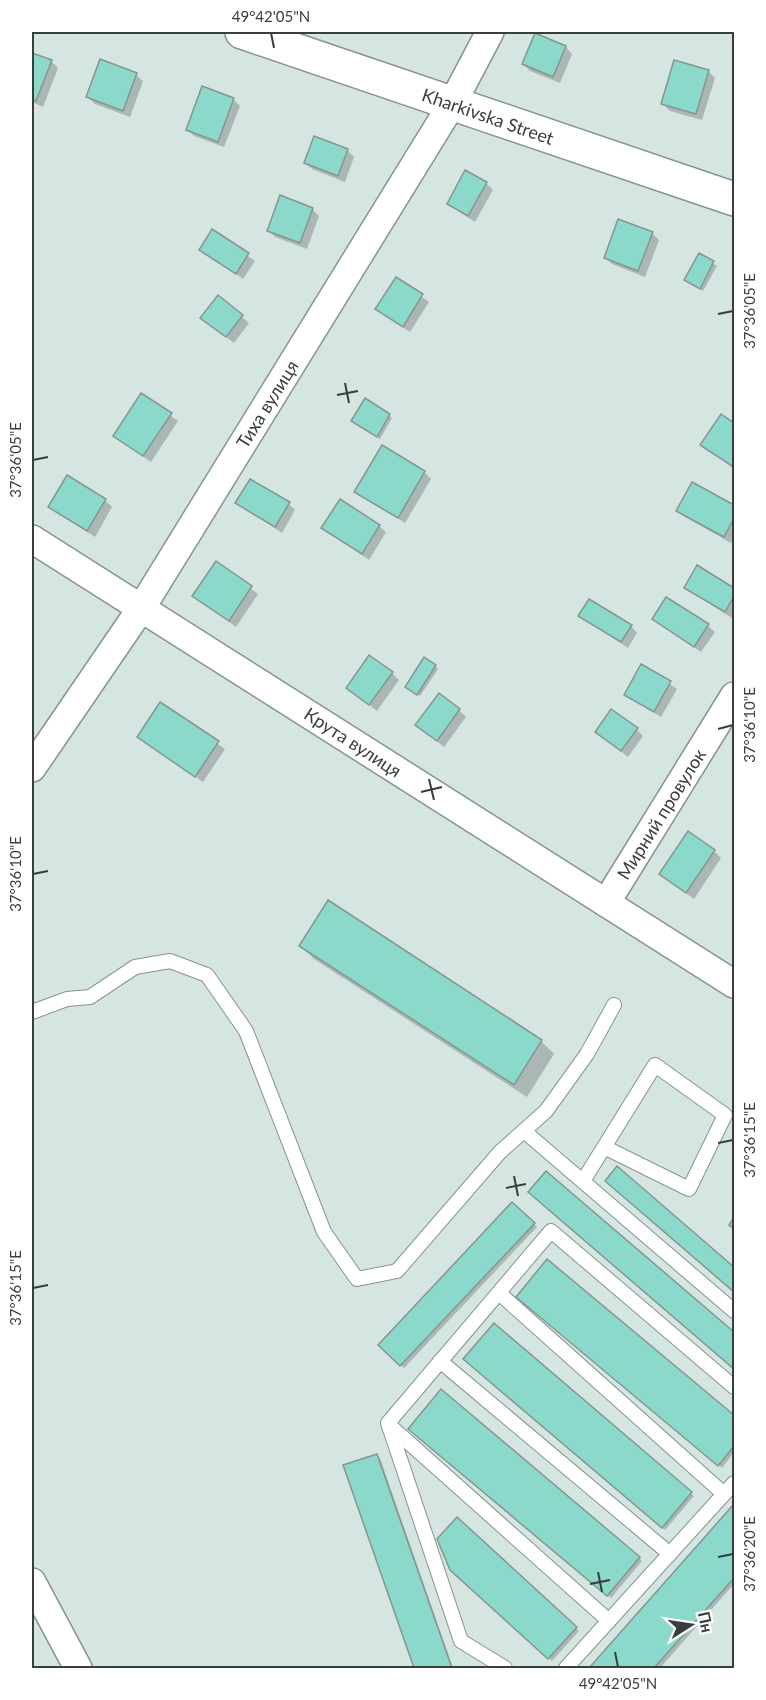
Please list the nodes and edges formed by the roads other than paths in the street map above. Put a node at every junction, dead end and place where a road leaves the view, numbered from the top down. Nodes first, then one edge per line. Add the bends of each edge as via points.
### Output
1 (242, 32) edge
2 (490, 32) edge
3 (452, 104) junction
4 (735, 199) edge
5 (32, 539) edge
6 (142, 607) junction
7 (735, 696) edge
8 (32, 768) edge
9 (606, 903) junction
10 (735, 984) edge
11 (614, 1005) dead end
12 (32, 1012) edge
13 (524, 1131) junction
14 (604, 1147) junction
15 (583, 1181) junction
16 (499, 1293) junction
17 (735, 1311) edge
18 (441, 1361) junction
19 (735, 1388) edge
20 (388, 1423) junction
21 (735, 1484) edge
22 (724, 1494) junction
23 (670, 1554) junction
24 (32, 1582) edge
25 (609, 1621) junction
26 (78, 1668) edge
27 (506, 1668) edge
28 (566, 1668) edge

1 - 3 main road, Kharkivska Street
2 - 3 street, Тиха вулиця
3 - 4 main road, Kharkivska Street
3 - 6 street, Тиха вулиця
5 - 6 street, Крута вулиця
6 - 8 street, Тиха вулиця
6 - 9 street, Крута вулиця
7 - 9 street, Мирний провулок
9 - 10 street, Крута вулиця
11 - 13 lane via 587,1054 546,1111
12 - 13 lane via 67,999 90,997 135,967 170,961 207,975 246,1031 324,1232 357,1279 397,1271 500,1152
13 - 15 lane
14 - 14 lane via 655,1065 725,1115 688,1189
14 - 15 lane
15 - 17 lane
16 - 18 lane
16 - 19 lane via 551,1231
16 - 22 lane
18 - 20 lane
18 - 23 lane
20 - 25 lane
20 - 27 lane via 461,1641
21 - 22 lane
22 - 23 lane
23 - 25 lane
24 - 26 street
25 - 28 lane

